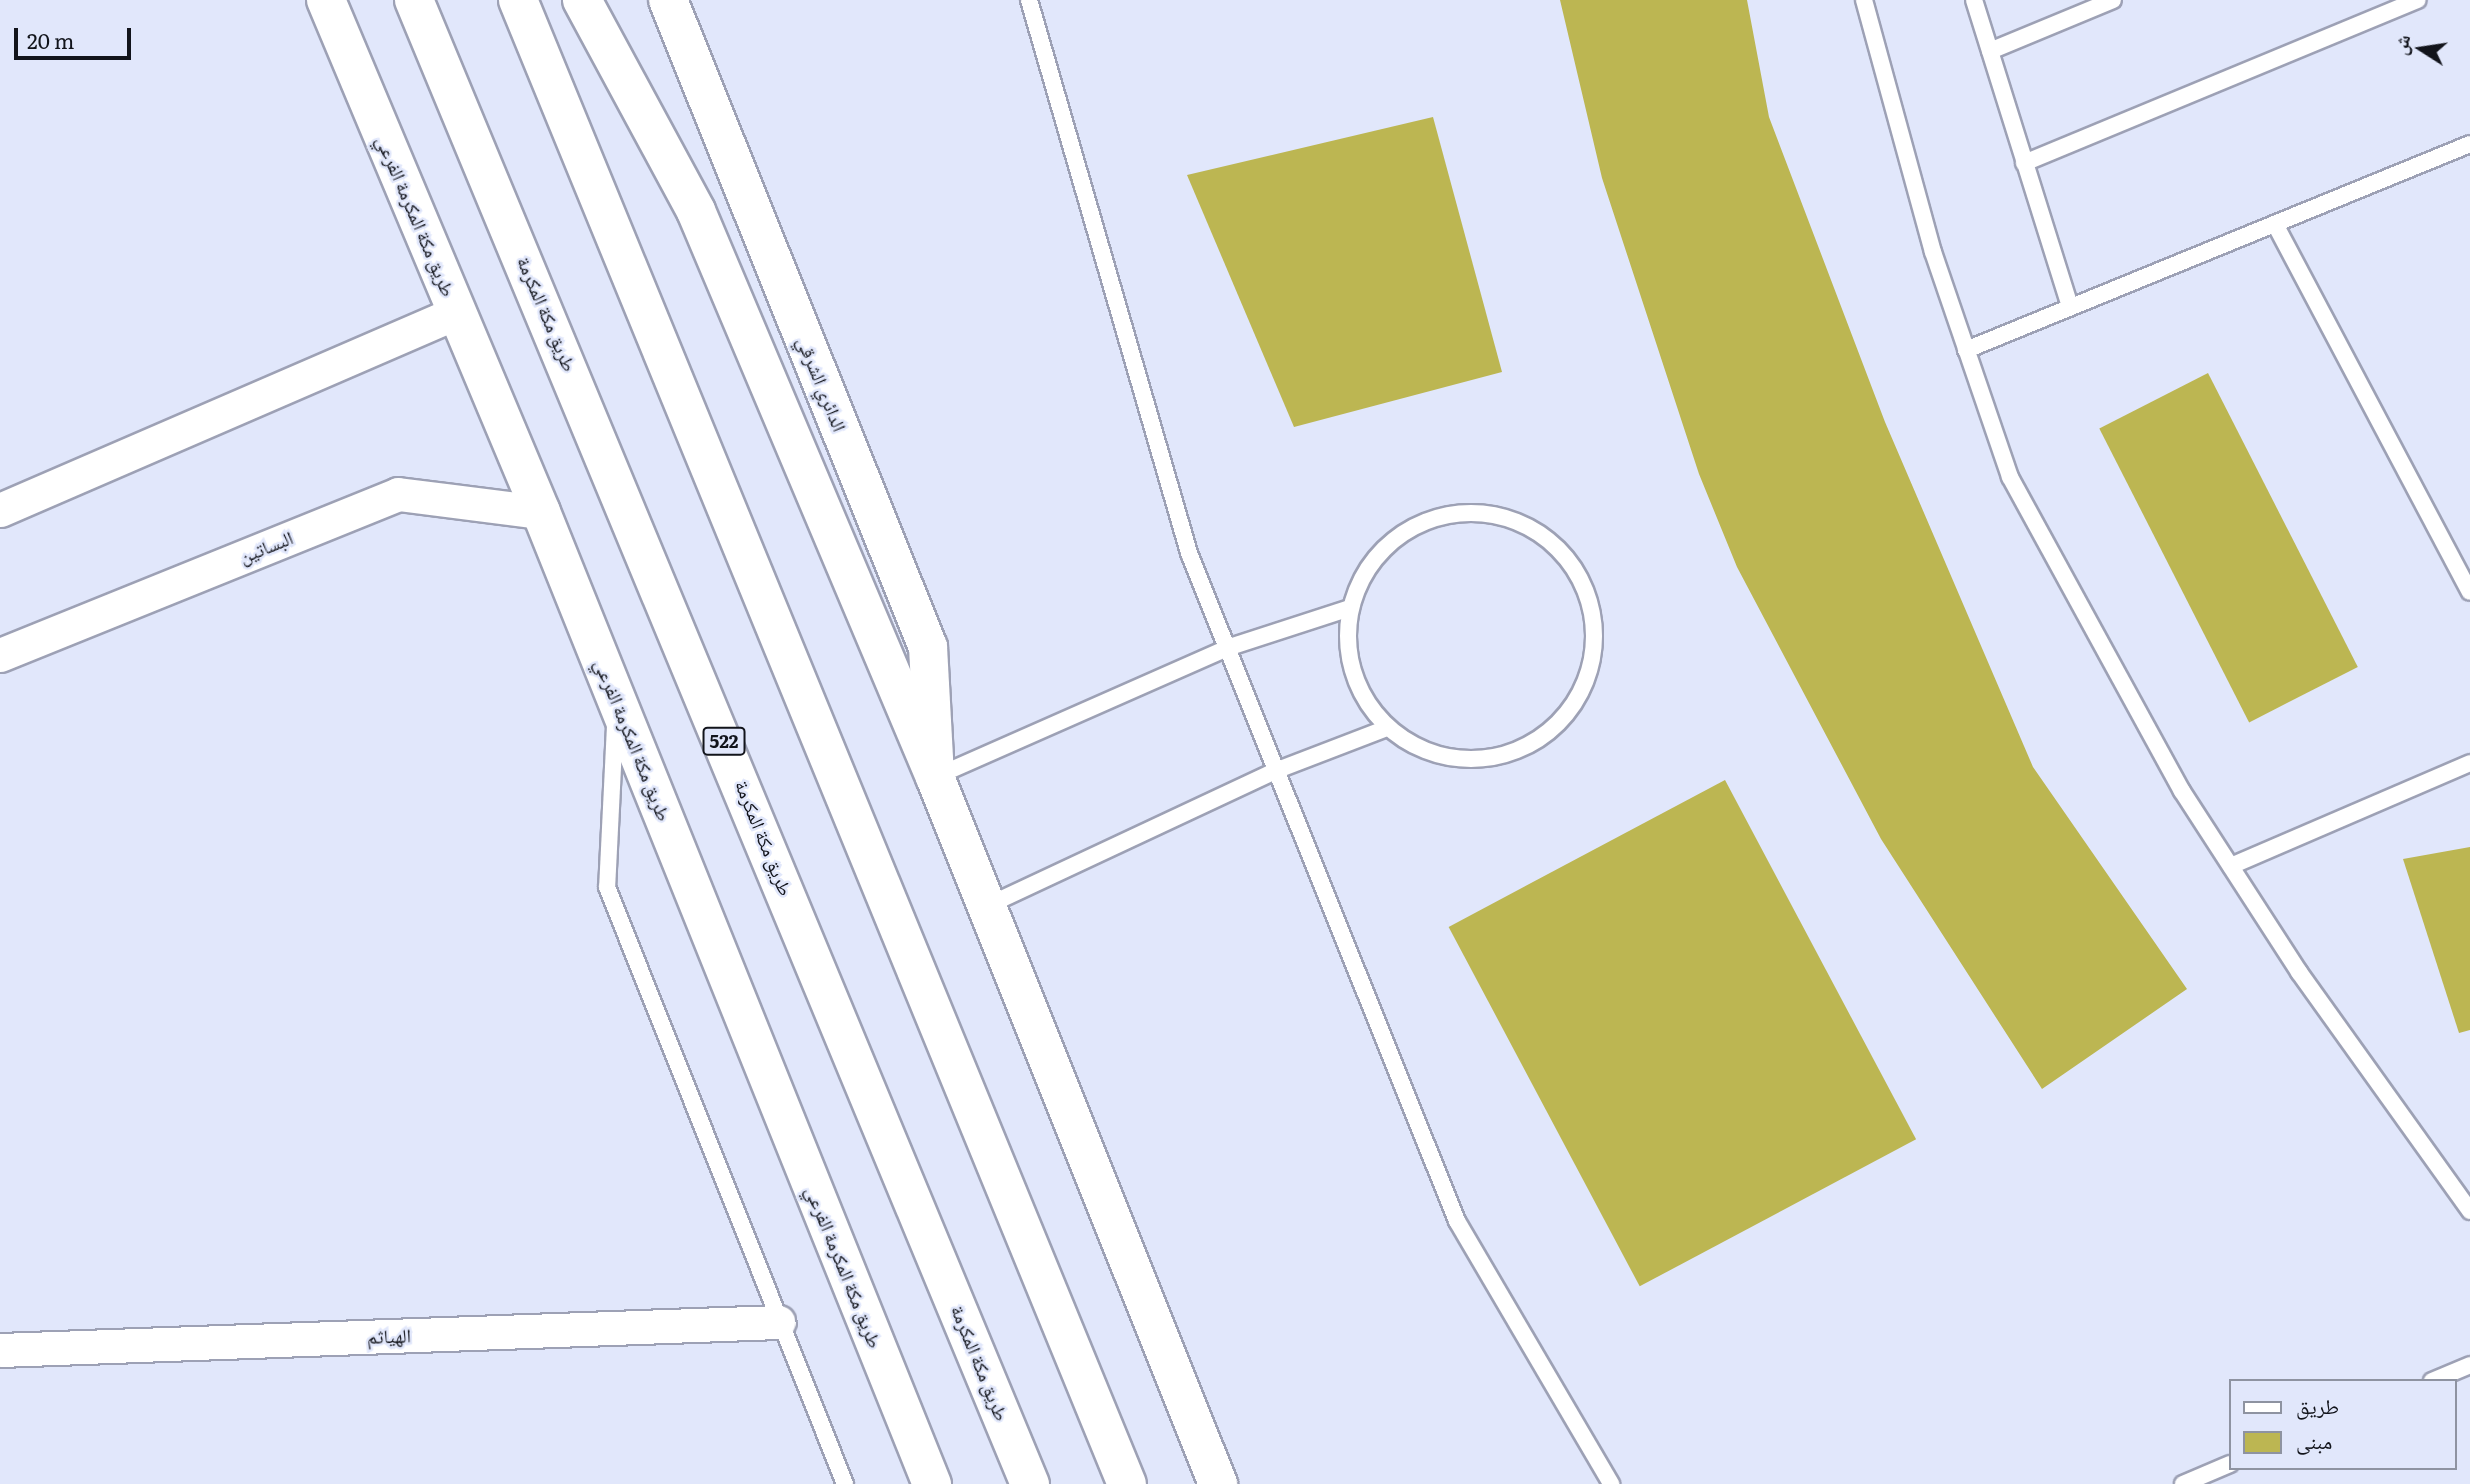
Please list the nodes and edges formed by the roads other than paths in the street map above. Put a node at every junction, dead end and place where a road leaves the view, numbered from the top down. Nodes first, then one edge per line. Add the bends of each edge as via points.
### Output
1 (326, 0) edge
2 (414, 0) edge
3 (518, 0) edge
4 (582, 0) edge
5 (668, 0) edge
6 (1029, 0) edge
7 (1864, 0) edge
8 (1974, 0) edge
9 (2113, 0) edge
10 (2418, 0) edge
11 (1990, 51) junction
12 (2470, 144) edge
13 (2024, 163) junction
14 (2275, 224) junction
15 (2070, 307) junction
16 (456, 313) junction
17 (1966, 350) junction
18 (0, 510) edge
19 (541, 512) junction
20 (2470, 592) edge
21 (1350, 608) junction
22 (1227, 648) junction
23 (0, 655) edge
24 (616, 699) junction
25 (1387, 728) junction
26 (2470, 763) edge
27 (1275, 771) junction
28 (935, 777) junction
29 (2231, 866) junction
30 (989, 905) junction
31 (2470, 1211) edge
32 (779, 1322) junction
33 (0, 1350) edge
34 (2470, 1365) edge
35 (2437, 1379) edge
36 (2228, 1465) edge
37 (845, 1484) edge
38 (932, 1484) edge
39 (1030, 1484) edge
40 (1126, 1484) edge
41 (1218, 1484) edge
42 (1611, 1484) edge
43 (2183, 1484) edge

1 - 16 main road, طريق مكة المكرمة الفرعي
2 - 39 main road, طريق مكة المكرمة / 522
3 - 40 main road
4 - 28 main road via 696,211
5 - 28 main road, الدائري الشرقي via 928,647
6 - 22 lane via 1189,553
7 - 17 lane
8 - 11 lane
9 - 11 lane
10 - 13 lane
11 - 13 lane
12 - 14 lane
13 - 15 lane
14 - 15 lane
14 - 20 lane
15 - 17 lane
16 - 18 street
16 - 19 main road, طريق مكة المكرمة الفرعي
17 - 29 lane via 2010,477
19 - 23 street, البساتين via 398,494
19 - 24 main road, طريق مكة المكرمة الفرعي
21 - 22 lane
21 - 25 lane via 1353,673
21 - 25 lane via 1368,568 1397,537 1435,517 1478,512 1519,522 1556,545 1582,580 1594,621 1592,664 1575,704 1546,735 1517,750 1465,761 1423,751
22 - 27 lane
22 - 28 lane
24 - 32 lane via 607,887
24 - 38 main road, طريق مكة المكرمة الفرعي
25 - 27 lane
26 - 29 lane
27 - 30 lane
27 - 42 lane via 1457,1221
28 - 30 main road
29 - 31 lane
30 - 41 main road
32 - 33 street, الهياثم
32 - 37 lane
34 - 35 lane
36 - 43 lane

